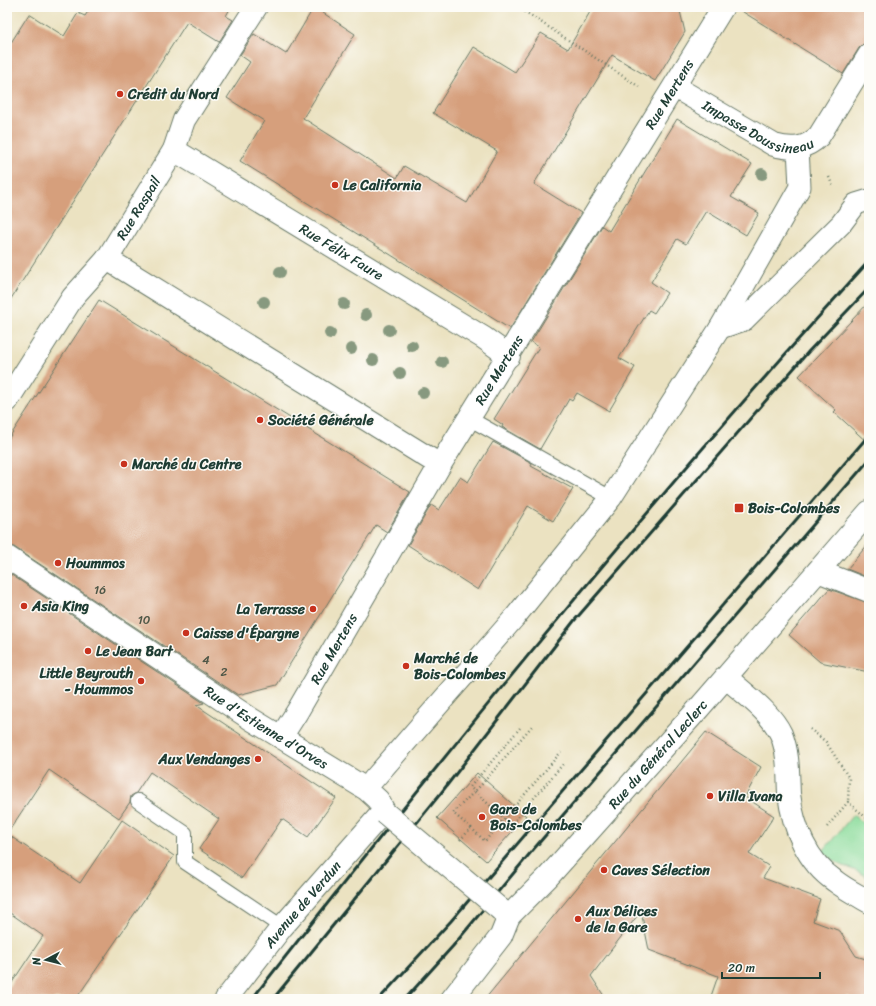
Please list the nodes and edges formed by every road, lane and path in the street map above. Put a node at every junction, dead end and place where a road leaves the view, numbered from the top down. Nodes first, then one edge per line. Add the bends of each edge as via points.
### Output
1 (256, 7) edge
2 (518, 7) edge
3 (723, 7) edge
4 (869, 55) edge
5 (669, 96) junction
6 (798, 148) junction
7 (174, 150) junction
8 (869, 200) edge
9 (107, 259) junction
10 (720, 328) junction
11 (509, 356) junction
12 (7, 401) edge
13 (470, 418) junction
14 (440, 465) junction
15 (611, 498) junction
16 (869, 512) edge
17 (7, 557) edge
18 (818, 571) junction
19 (869, 591) edge
20 (726, 677) junction
21 (532, 726) dead end
22 (520, 728) dead end
23 (281, 736) junction
24 (561, 752) dead end
25 (563, 764) dead end
26 (374, 780) dead end
27 (475, 792) junction
28 (138, 801) dead end
29 (384, 812) junction
30 (504, 819) junction
31 (869, 820) edge
32 (471, 828) junction
33 (461, 839) dead end
34 (807, 850) junction
35 (869, 902) edge
36 (505, 913) junction
37 (282, 927) junction
38 (226, 999) edge
39 (452, 999) edge

1 - 7 street, Rue Raspail via 184,120
2 - 5 path
3 - 5 street, Rue Mertens
4 - 6 street, Impasse Doussineau via 819,136 811,144
5 - 6 street, Impasse Doussineau via 774,146
5 - 11 street, Rue Mertens
6 - 10 street via 800,187
7 - 9 street, Rue Raspail
7 - 11 street, Rue Félix Faure via 484,338
8 - 10 street via 856,204 841,224 744,320
9 - 12 street, Rue Raspail via 73,296
9 - 14 street
10 - 15 street
11 - 13 street, Rue Mertens
13 - 14 street, Rue Mertens
13 - 15 lane
14 - 23 street, Rue Mertens
15 - 26 street via 515,617
16 - 18 street, Rue du Général Leclerc
17 - 23 street, Rue d'Estienne d'Orves via 245,715
18 - 19 street
18 - 20 street, Rue du Général Leclerc
20 - 34 street via 773,721 780,734 785,746 792,812
20 - 36 street, Rue du Général Leclerc via 548,876
21 - 27 path
22 - 27 path via 470,787
23 - 29 street, Rue d'Estienne d'Orves via 366,789 378,800
24 - 30 path
25 - 30 path via 511,825
27 - 30 path
27 - 32 path via 453,813
28 - 37 lane via 185,833 185,862
29 - 36 street, Rue d'Estienne d'Orves, bridge
29 - 37 street, Avenue de Verdun
30 - 32 path via 485,841
31 - 34 path via 848,802
32 - 33 path
34 - 35 street via 835,882
36 - 39 street, Rue du Général Leclerc via 501,936
37 - 38 street, Avenue de Verdun

